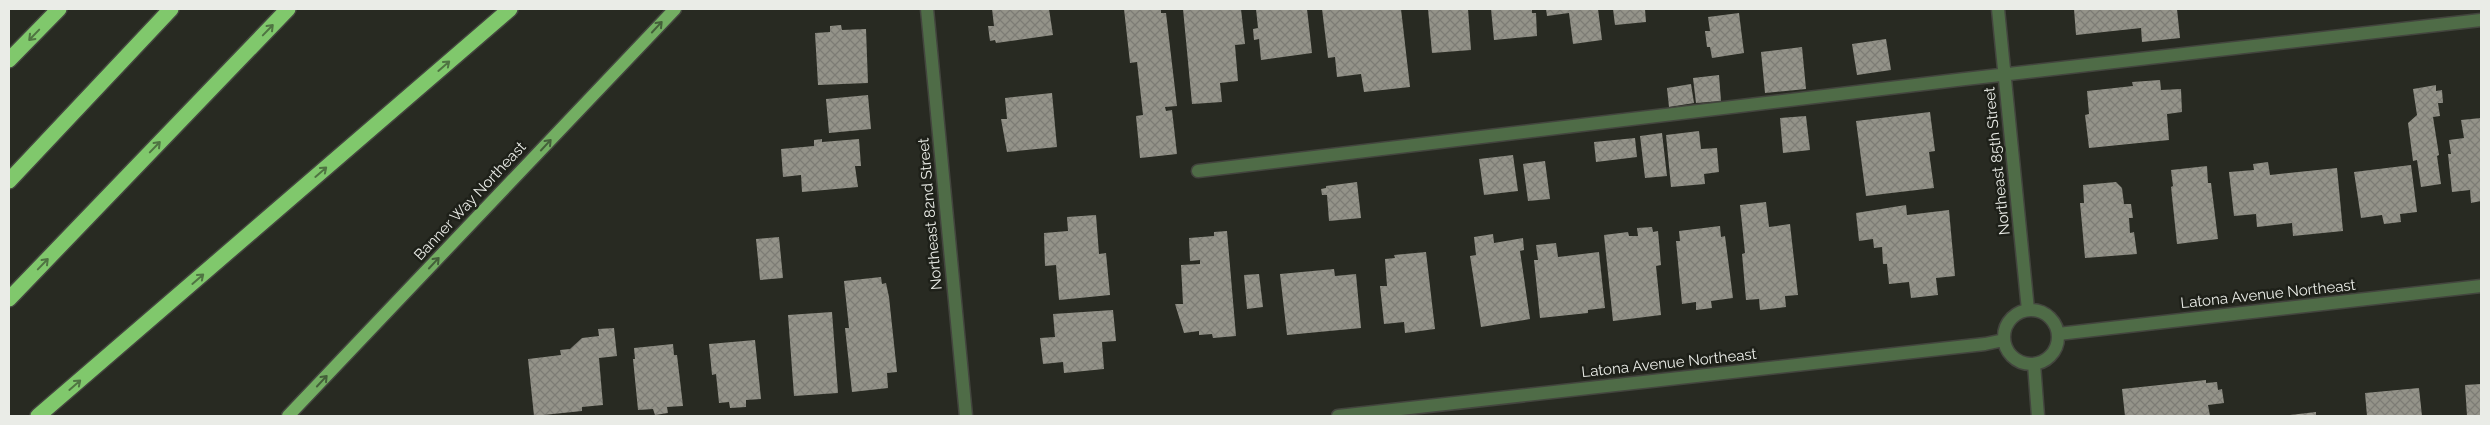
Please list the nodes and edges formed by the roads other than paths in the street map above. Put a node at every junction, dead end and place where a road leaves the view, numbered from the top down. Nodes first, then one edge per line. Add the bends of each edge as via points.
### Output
1 (58, 9) edge
2 (171, 9) edge
3 (288, 9) edge
4 (510, 9) edge
5 (675, 9) edge
6 (927, 9) edge
7 (1998, 9) edge
8 (2481, 20) edge
9 (9, 60) edge
10 (2004, 74) junction
11 (1198, 171) dead end
12 (9, 181) edge
13 (2481, 286) edge
14 (9, 299) edge
15 (2028, 310) junction
16 (2058, 334) junction
17 (2004, 340) junction
18 (2034, 364) junction
19 (38, 416) edge
20 (288, 416) edge
21 (966, 416) edge
22 (1338, 416) edge
23 (2038, 416) edge

1 -> 9 highway
2 - 12 highway
14 -> 3 highway
19 -> 4 highway
20 -> 5 main road, Banner Way Northeast
6 - 21 street, Northeast 82nd Street
7 - 10 street, Northeast 85th Street
8 - 10 street
10 - 11 street
10 - 15 street, Northeast 85th Street
13 - 16 street, Latona Avenue Northeast
15 - 16 street via 2048,316
15 - 17 street via 2010,320
16 - 18 street via 2052,354
17 - 18 street via 2014,358
17 - 22 street, Latona Avenue Northeast
18 - 23 street

